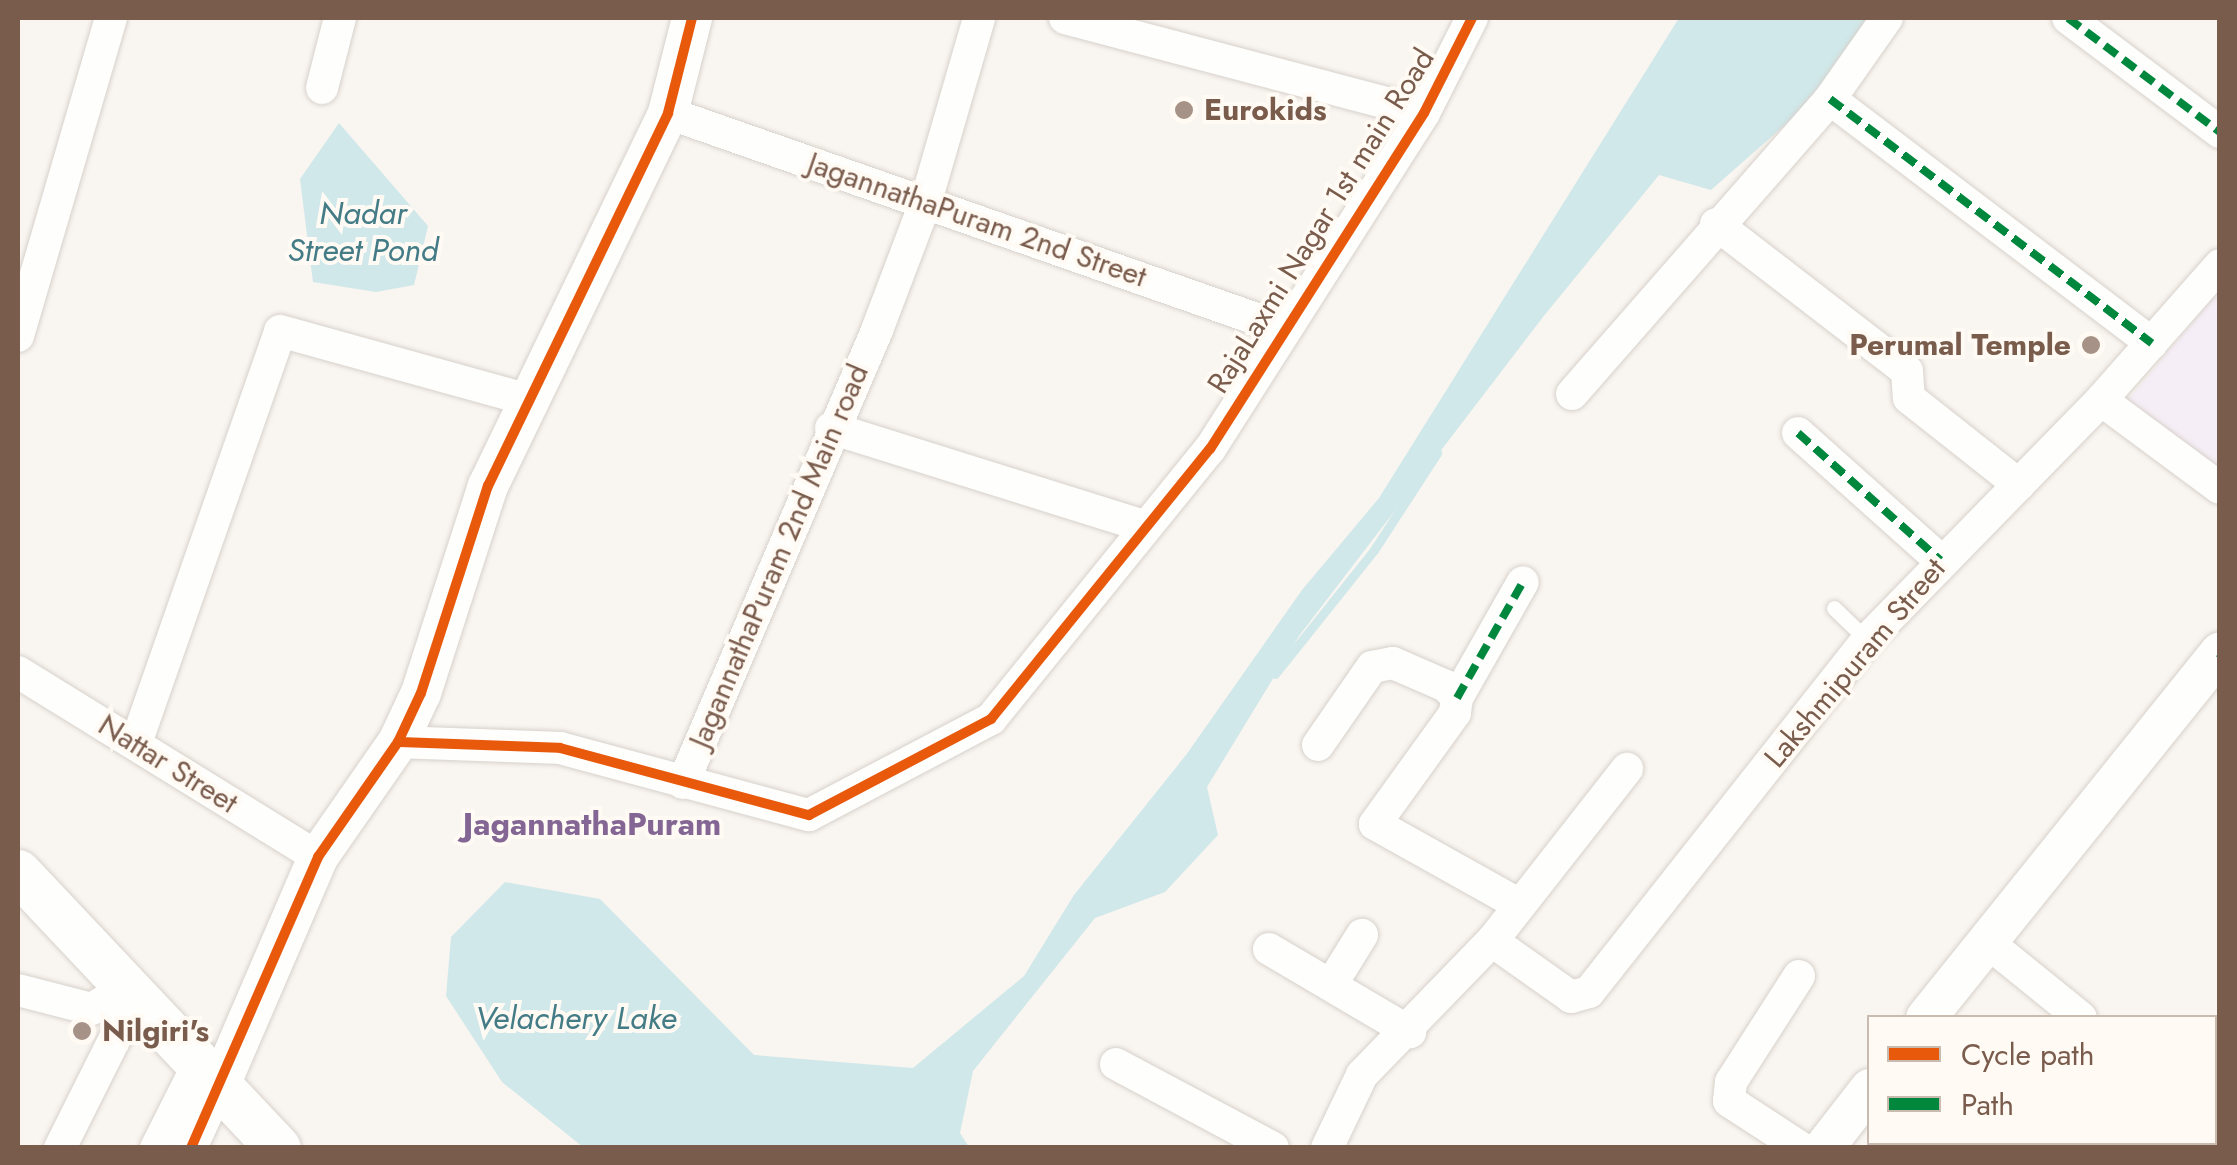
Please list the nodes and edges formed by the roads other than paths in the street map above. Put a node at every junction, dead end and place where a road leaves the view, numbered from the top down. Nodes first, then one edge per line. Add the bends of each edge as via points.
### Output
1 (112, 18) edge
2 (340, 18) edge
3 (692, 18) edge
4 (980, 18) edge
5 (1065, 18) edge
6 (1472, 18) edge
7 (1887, 18) edge
8 (2068, 18) edge
9 (322, 88) dead end
10 (1830, 99) junction
11 (668, 113) junction
12 (1424, 113) junction
13 (2220, 132) edge
14 (926, 201) junction
15 (1716, 224) junction
16 (2220, 265) edge
17 (1285, 329) junction
18 (18, 336) edge
19 (2152, 342) junction
20 (1572, 394) dead end
21 (528, 400) junction
22 (2101, 400) junction
23 (831, 428) junction
24 (1798, 434) dead end
25 (2019, 485) junction
26 (2220, 488) edge
27 (1143, 526) junction
28 (1940, 560) junction
29 (1523, 582) dead end
30 (1834, 608) dead end
31 (1867, 640) junction
32 (2219, 653) edge
33 (18, 672) edge
34 (1457, 698) junction
35 (398, 742) junction
36 (136, 743) junction
37 (1318, 744) dead end
38 (1627, 769) dead end
39 (683, 783) junction
40 (318, 857) junction
41 (18, 872) edge
42 (1520, 905) junction
43 (1362, 935) dead end
44 (1492, 941) junction
45 (1986, 941) junction
46 (1269, 948) dead end
47 (1799, 976) dead end
48 (1331, 985) junction
49 (18, 990) edge
50 (132, 992) junction
51 (1928, 1015) edge
52 (2078, 1015) edge
53 (1410, 1032) junction
54 (1116, 1064) dead end
55 (210, 1074) junction
56 (1867, 1093) edge
57 (191, 1147) edge
58 (60, 1148) edge
59 (156, 1148) edge
60 (278, 1148) edge
61 (1273, 1148) edge
62 (1326, 1148) edge
63 (1801, 1148) edge
64 (1824, 1148) edge

1 - 18 street
2 - 9 street
3 - 11 street
4 - 14 street, JagannathaPuram 2nd Main road
5 - 12 street
6 - 12 street, RajaLaxmi Nagar 1st main Road
7 - 10 street
8 - 13 street
10 - 15 street
10 - 19 street
11 - 14 street, JagannathaPuram 2nd Street
11 - 21 street
12 - 17 street, RajaLaxmi Nagar 1st main Road
14 - 17 street, JagannathaPuram 2nd Street
14 - 23 street, JagannathaPuram 2nd Main road
15 - 20 street
15 - 25 street via 1907,372 1910,398
16 - 19 street, Lakshmipuram Street
17 - 27 street, RajaLaxmi Nagar 1st main Road via 1210,448
19 - 22 street, Lakshmipuram Street
21 - 35 street via 482,503 421,693
21 - 36 street via 280,331
22 - 25 street, Lakshmipuram Street
22 - 26 street
23 - 27 street
23 - 39 street, JagannathaPuram 2nd Main road
24 - 28 street
25 - 28 street, Lakshmipuram Street
27 - 39 street, RajaLaxmi Nagar 1st main Road via 990,718 809,814
28 - 31 street, Lakshmipuram Street
29 - 34 street
30 - 31 lane
31 - 44 street, Lakshmipuram Street via 1590,992 1571,997
32 - 45 street
33 - 36 street, Nattar Street
34 - 37 street via 1446,686 1384,662 1366,674
34 - 42 street via 1455,713 1376,824
35 - 39 street, RajaLaxmi Nagar 1st main Road via 560,748
35 - 40 street
36 - 40 street, Nattar Street
38 - 42 street
40 - 55 street
41 - 50 main road
42 - 44 street
43 - 48 street
44 - 53 street
45 - 51 street
45 - 52 street
46 - 48 street
47 - 63 street via 1732,1082 1728,1101
48 - 53 street
49 - 50 street via 92,1009
50 - 55 main road
50 - 58 street
53 - 62 street via 1362,1075
54 - 61 street
55 - 57 street
55 - 59 street
55 - 60 main road
56 - 64 street

